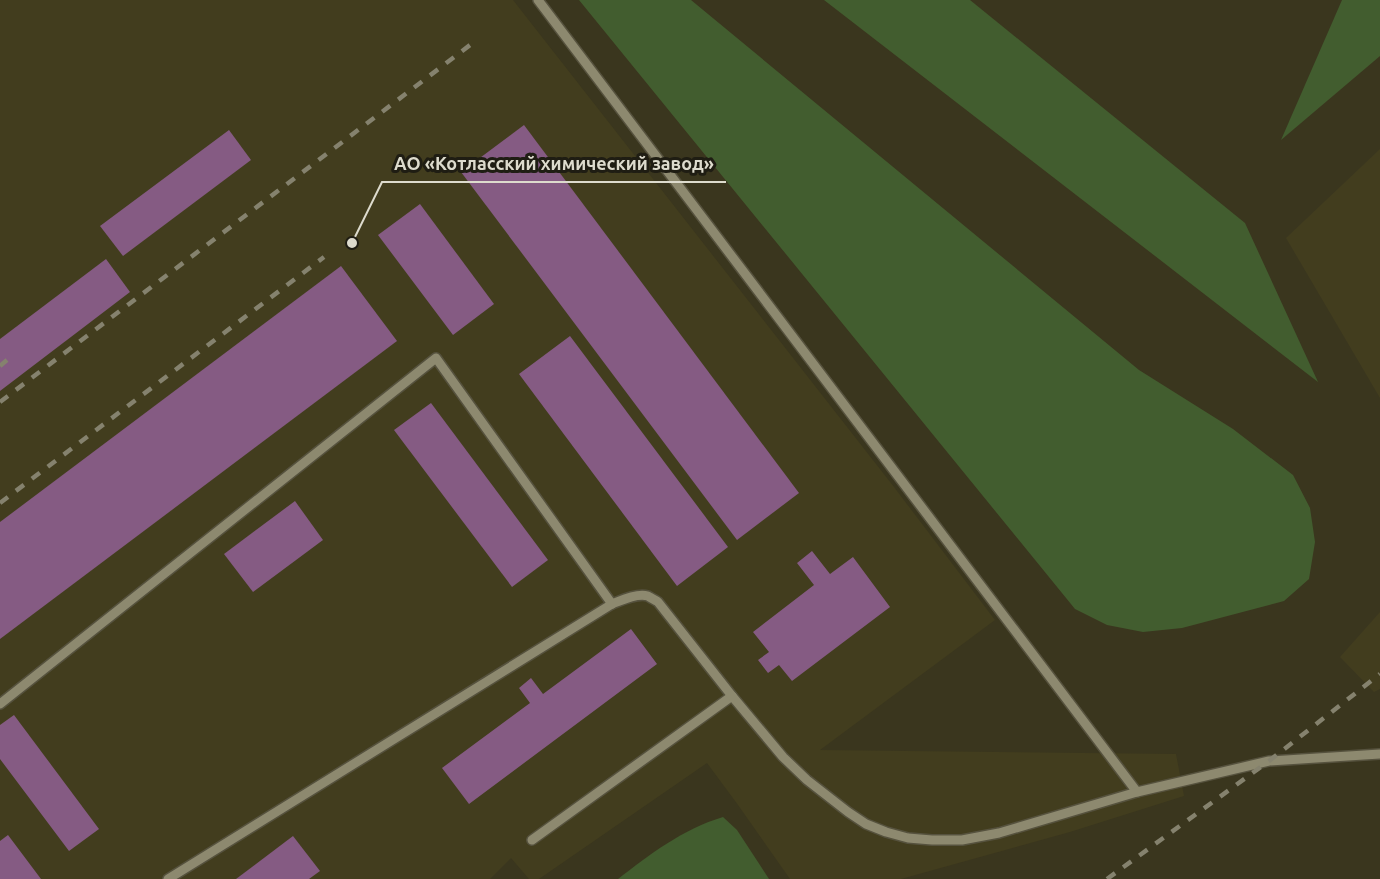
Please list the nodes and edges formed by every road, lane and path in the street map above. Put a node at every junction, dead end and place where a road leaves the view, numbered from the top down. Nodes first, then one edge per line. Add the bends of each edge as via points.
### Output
1 (538, 0) edge
2 (612, 604) junction
3 (732, 696) junction
4 (0, 704) edge
5 (1380, 754) edge
6 (1137, 792) junction
7 (532, 840) dead end
8 (168, 879) edge

1 - 6 lane
2 - 3 lane via 640,596 658,602
2 - 4 lane via 436,358
2 - 8 lane
3 - 6 lane via 783,757 820,791 866,824 908,838 962,840 999,833
3 - 7 lane
5 - 6 lane via 1269,761

